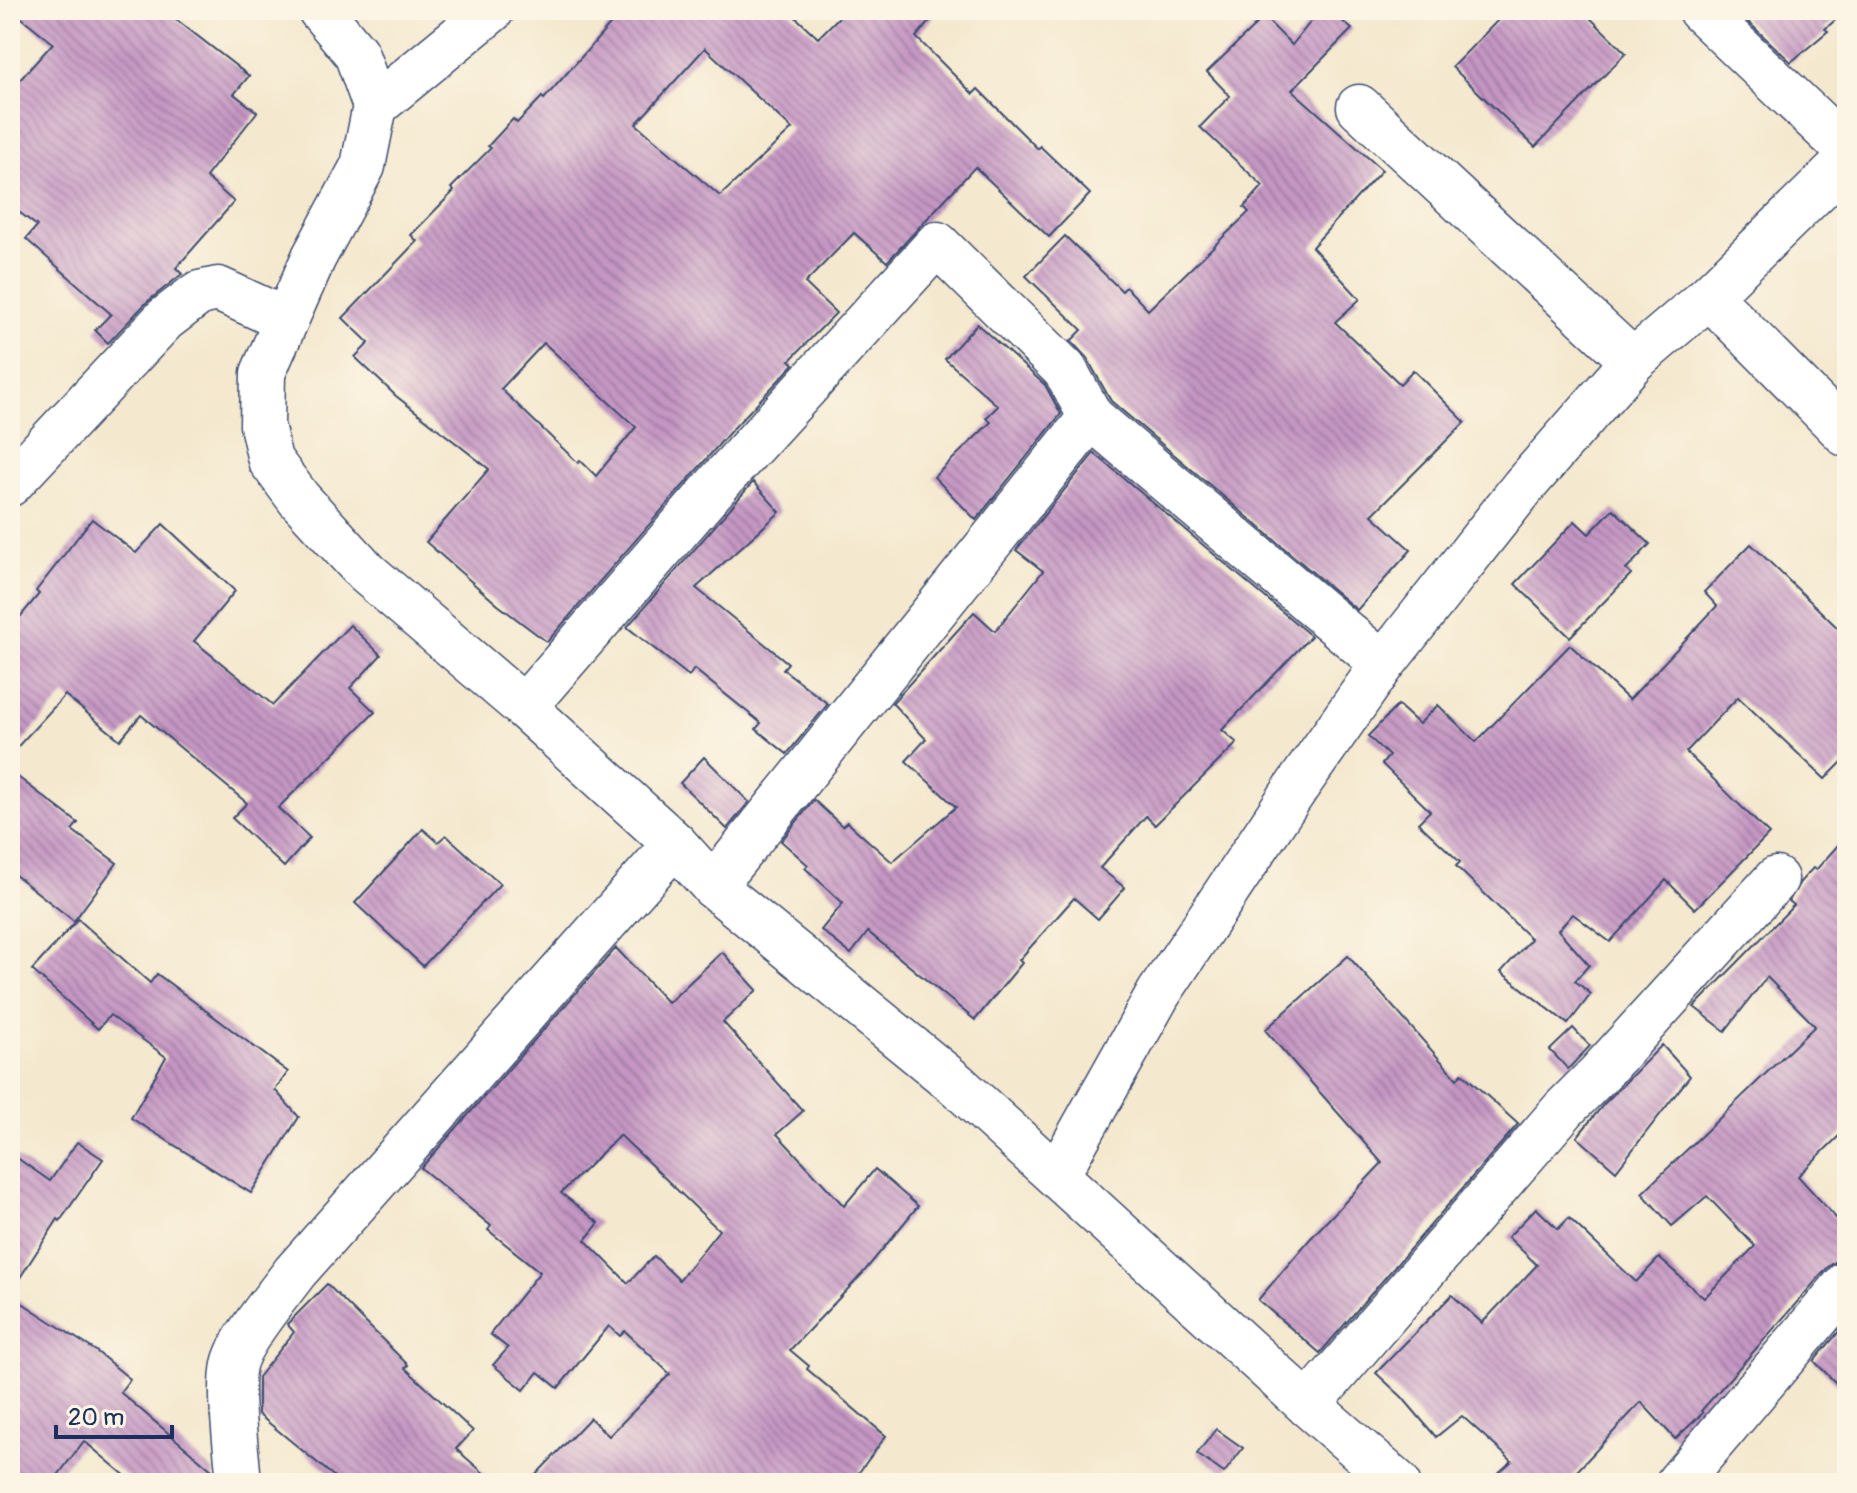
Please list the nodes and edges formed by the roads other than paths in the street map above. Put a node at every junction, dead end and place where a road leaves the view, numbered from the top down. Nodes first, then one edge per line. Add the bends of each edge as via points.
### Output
1 (320, 10) edge
2 (492, 10) edge
3 (1700, 10) edge
4 (375, 106) junction
5 (1359, 107) dead end
6 (1847, 150) edge
7 (1847, 161) edge
8 (1709, 296) junction
9 (286, 320) junction
10 (1633, 361) junction
11 (1091, 417) junction
12 (1847, 435) edge
13 (10, 484) edge
14 (1383, 664) junction
15 (524, 707) junction
16 (675, 844) junction
17 (1776, 879) dead end
18 (713, 886) junction
19 (1057, 1175) junction
20 (1847, 1283) edge
21 (1308, 1405) junction
22 (239, 1483) edge
23 (1398, 1483) edge
24 (1678, 1483) edge

1 - 4 street via 356,53
2 - 4 street
3 - 6 street
4 - 9 street via 363,166
5 - 10 street
7 - 8 street
8 - 10 street
8 - 12 street
9 - 13 street via 218,289 199,293 165,319
9 - 15 street via 263,373 262,425 270,460 367,573
10 - 14 street via 1523,487
11 - 14 street
11 - 15 street via 1065,370 937,244
11 - 18 street
14 - 19 street via 1159,993
15 - 16 street
16 - 18 street
16 - 22 street via 295,1272 242,1346 233,1386
17 - 21 street via 1564,1109
18 - 19 street via 956,1084
19 - 21 street
20 - 24 street
21 - 23 street

